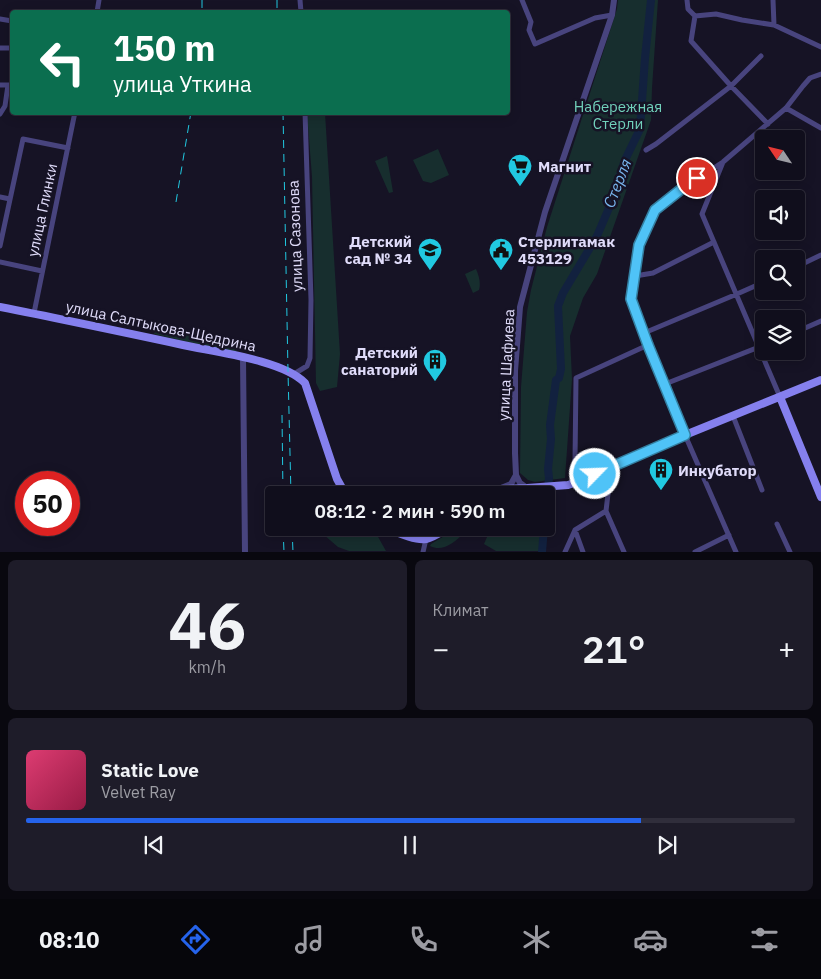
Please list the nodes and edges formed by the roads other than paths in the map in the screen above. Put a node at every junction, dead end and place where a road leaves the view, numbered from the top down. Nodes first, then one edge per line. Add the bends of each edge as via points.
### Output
1 (522, 0) edge
2 (614, 0) edge
3 (687, 0) edge
4 (773, 0) edge
5 (612, 15) junction
6 (695, 16) junction
7 (774, 25) junction
8 (821, 47) edge
9 (761, 56) dead end
10 (821, 74) edge
11 (0, 85) edge
12 (10, 85) edge
13 (731, 86) junction
14 (786, 108) junction
15 (0, 114) edge
16 (74, 115) edge
17 (305, 115) edge
18 (768, 124) junction
19 (821, 128) edge
20 (68, 148) junction
21 (646, 150) dead end
22 (723, 162) junction
23 (0, 197) edge
24 (10, 199) junction
25 (714, 242) junction
26 (0, 246) edge
27 (821, 255) edge
28 (0, 262) edge
29 (805, 262) edge
30 (42, 271) junction
31 (634, 276) junction
32 (755, 286) edge
33 (737, 294) junction
34 (0, 307) edge
35 (34, 313) junction
36 (821, 321) edge
37 (805, 328) edge
38 (755, 331) edge
39 (644, 332) junction
40 (648, 345) junction
41 (755, 349) edge
42 (243, 358) junction
43 (767, 360) edge
44 (294, 374) junction
45 (821, 380) edge
46 (665, 384) junction
47 (780, 397) junction
48 (733, 416) junction
49 (685, 435) junction
50 (575, 461) dead end
51 (611, 468) junction
52 (516, 475) junction
53 (337, 479) junction
54 (341, 486) edge
55 (344, 486) edge
56 (508, 486) edge
57 (524, 486) edge
58 (554, 486) edge
59 (762, 490) dead end
60 (821, 497) edge
61 (606, 511) junction
62 (777, 524) dead end
63 (575, 530) junction
64 (729, 535) junction
65 (408, 536) edge
66 (426, 536) edge
67 (434, 536) edge
68 (426, 539) junction
69 (245, 552) edge
70 (423, 552) edge
71 (566, 552) edge
72 (583, 552) edge
73 (624, 552) edge
74 (695, 552) edge
75 (736, 552) edge
76 (790, 552) edge

1 - 5 street via 535,44 595,18
2 - 5 street, улица Шафиева
3 - 6 street via 688,9
4 - 7 street
5 - 52 street, улица Шафиева via 545,212 520,307 515,371
6 - 7 street via 716,14
6 - 13 street via 691,41
7 - 8 street
9 - 13 street
10 - 14 street via 810,78
11 - 12 street
12 - 15 street
13 - 18 street
13 - 21 street
14 - 18 street
14 - 19 street
16 - 20 street, улица Глинки
17 - 44 street, улица Сазонова via 310,358 307,366
18 - 22 street
20 - 24 street via 23,139
20 - 30 street, улица Глинки
22 - 25 street via 702,214
22 - 31 street via 655,210 639,245
23 - 24 street
24 - 26 street
25 - 31 street via 653,273
25 - 33 street
27 - 29 street
28 - 30 street
30 - 35 street, улица Глинки
31 - 39 street via 631,299
32 - 33 street
33 - 38 street
33 - 39 street
34 - 35 main road, улица Салтыкова-Щедрина
35 - 42 main road, улица Салтыкова-Щедрина
36 - 37 street
39 - 40 street
40 - 46 street
40 - 50 street via 576,378
41 - 46 street
42 - 44 main road, улица Салтыкова-Щедрина
42 - 69 street
43 - 47 street
44 - 53 main road via 305,383
45 - 47 main road
46 - 49 street
47 - 48 main road
47 - 60 main road
48 - 49 main road
48 - 59 street
49 - 51 main road
49 - 64 street
51 - 58 main road via 568,485
51 - 61 street
52 - 56 street
52 - 57 street
53 - 54 main road
53 - 55 main road
61 - 63 street
61 - 73 street
62 - 76 street
63 - 71 street
63 - 72 street
64 - 74 street
64 - 75 street
65 - 68 main road
66 - 68 street
67 - 68 main road
68 - 70 street

